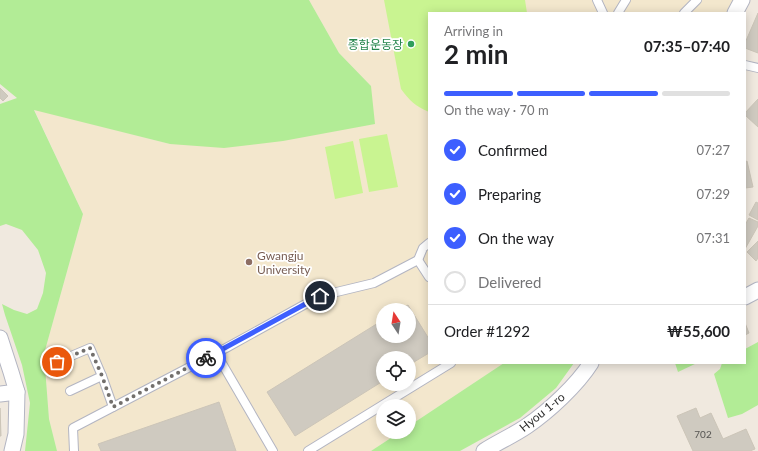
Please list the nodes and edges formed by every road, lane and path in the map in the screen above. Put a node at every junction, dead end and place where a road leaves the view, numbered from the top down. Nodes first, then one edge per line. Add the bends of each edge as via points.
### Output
1 (597, 0) edge
2 (626, 0) edge
3 (696, 0) edge
4 (742, 0) edge
5 (603, 12) edge
6 (619, 12) edge
7 (685, 12) edge
8 (736, 12) edge
9 (746, 65) edge
10 (758, 68) edge
11 (428, 244) edge
12 (418, 260) junction
13 (428, 275) edge
14 (758, 290) edge
15 (746, 296) edge
16 (0, 338) edge
17 (216, 353) junction
18 (57, 362) dead end
19 (449, 364) edge
20 (590, 364) edge
21 (102, 376) junction
22 (70, 391) dead end
23 (16, 392) junction
24 (0, 394) edge
25 (113, 407) junction
26 (12, 451) edge
27 (74, 451) edge
28 (273, 451) edge
29 (308, 451) edge
30 (484, 451) edge

1 - 5 lane
2 - 6 lane
3 - 7 lane
4 - 8 street
9 - 10 lane
11 - 12 lane via 423,248
12 - 13 lane
12 - 17 lane via 374,283 320,296
14 - 15 street
16 - 23 street
17 - 25 lane
17 - 28 lane
18 - 21 lane via 90,348
19 - 29 lane
20 - 30 street, Hyou 1-ro via 576,383 551,407 527,426
21 - 22 lane
21 - 25 lane
23 - 24 street
23 - 26 street via 16,434
25 - 27 lane via 73,428

